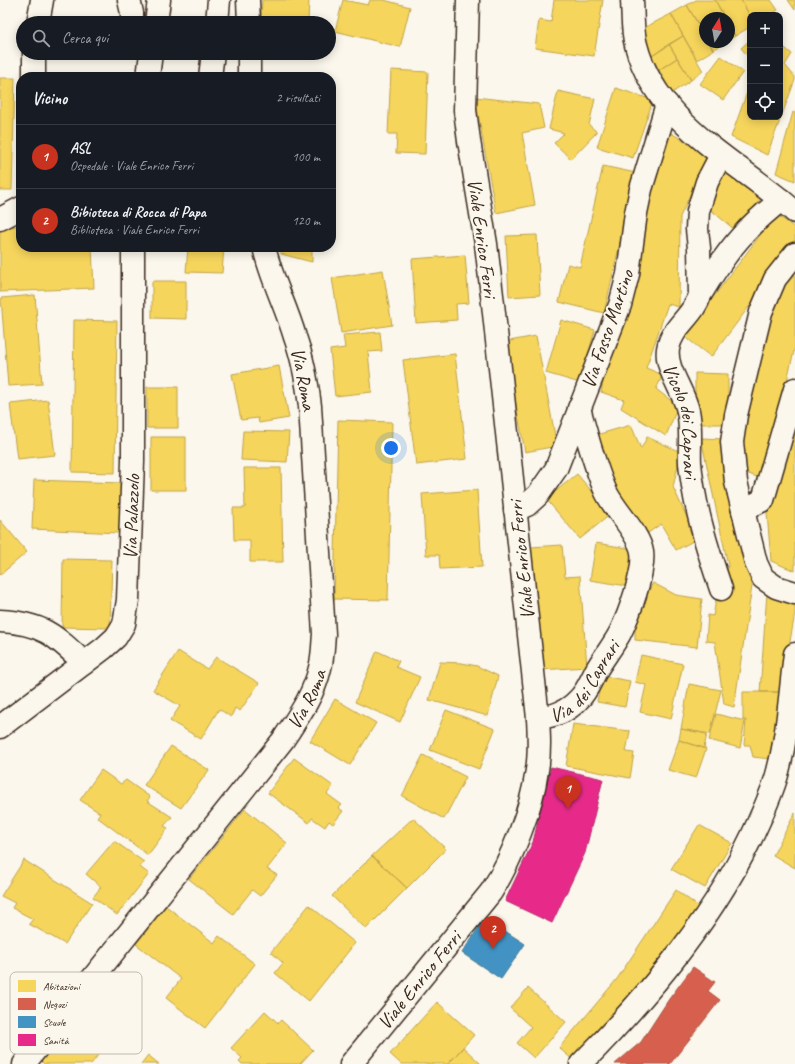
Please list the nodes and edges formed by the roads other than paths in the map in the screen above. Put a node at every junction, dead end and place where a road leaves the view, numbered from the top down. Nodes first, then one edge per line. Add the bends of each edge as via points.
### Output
1 (42, 0) edge
2 (129, 0) edge
3 (159, 0) edge
4 (219, 0) edge
5 (248, 0) edge
6 (468, 0) edge
7 (632, 0) edge
8 (39, 16) edge
9 (132, 16) edge
10 (157, 16) edge
11 (218, 16) edge
12 (249, 16) edge
13 (34, 60) edge
14 (149, 60) edge
15 (212, 60) edge
16 (249, 60) edge
17 (34, 72) edge
18 (148, 72) edge
19 (211, 72) edge
20 (249, 72) edge
21 (666, 104) junction
22 (721, 155) junction
23 (788, 206) edge
24 (16, 211) edge
25 (0, 219) edge
26 (133, 252) edge
27 (265, 252) edge
28 (795, 254) edge
29 (697, 300) junction
30 (795, 389) edge
31 (579, 408) junction
32 (515, 510) junction
33 (743, 510) junction
34 (721, 589) dead end
35 (795, 593) edge
36 (0, 621) edge
37 (795, 654) edge
38 (84, 663) junction
39 (538, 718) junction
40 (0, 727) edge
41 (98, 972) edge
42 (32, 1054) edge
43 (24, 1064) edge
44 (351, 1064) edge
45 (581, 1064) edge

1 - 8 street
2 - 9 street
3 - 10 street
4 - 11 street
5 - 12 street
6 - 32 street, Viale Enrico Ferri via 466,118 488,258
7 - 21 street via 636,45 649,76
13 - 17 street
14 - 18 street
15 - 19 street
16 - 20 street
21 - 22 street
21 - 31 street, Via Fosso Martino via 639,199 624,290
22 - 23 street
22 - 29 street via 707,182 698,210
23 - 29 street, Vicolo dei Caprari via 755,222 725,257
24 - 25 street
26 - 38 street, Via Palazzolo via 133,461 126,614 124,624 116,637
27 - 41 street, Via Roma via 298,345 310,406 324,634 320,668 307,703 283,740
28 - 33 street via 776,279 761,312 736,415 732,455
29 - 34 street, Vicolo dei Caprari via 669,342 667,358 688,409 691,430 690,464 709,555
30 - 33 street via 763,500
31 - 32 street, Via Fosso Martino via 559,463 548,483 527,505
31 - 39 street, Via dei Caprari via 607,494 632,530 642,550 642,572 620,633 586,691 560,713
32 - 39 street, Viale Enrico Ferri
33 - 35 street via 754,557 763,578 776,587
36 - 38 street via 20,622 49,632
37 - 45 street via 782,753 771,792 751,840 704,918 679,953 620,1023
38 - 40 street, Via Palazzolo
39 - 44 street, Viale Enrico Ferri via 539,755 533,790 504,871 491,892
42 - 43 street, Via Roma

